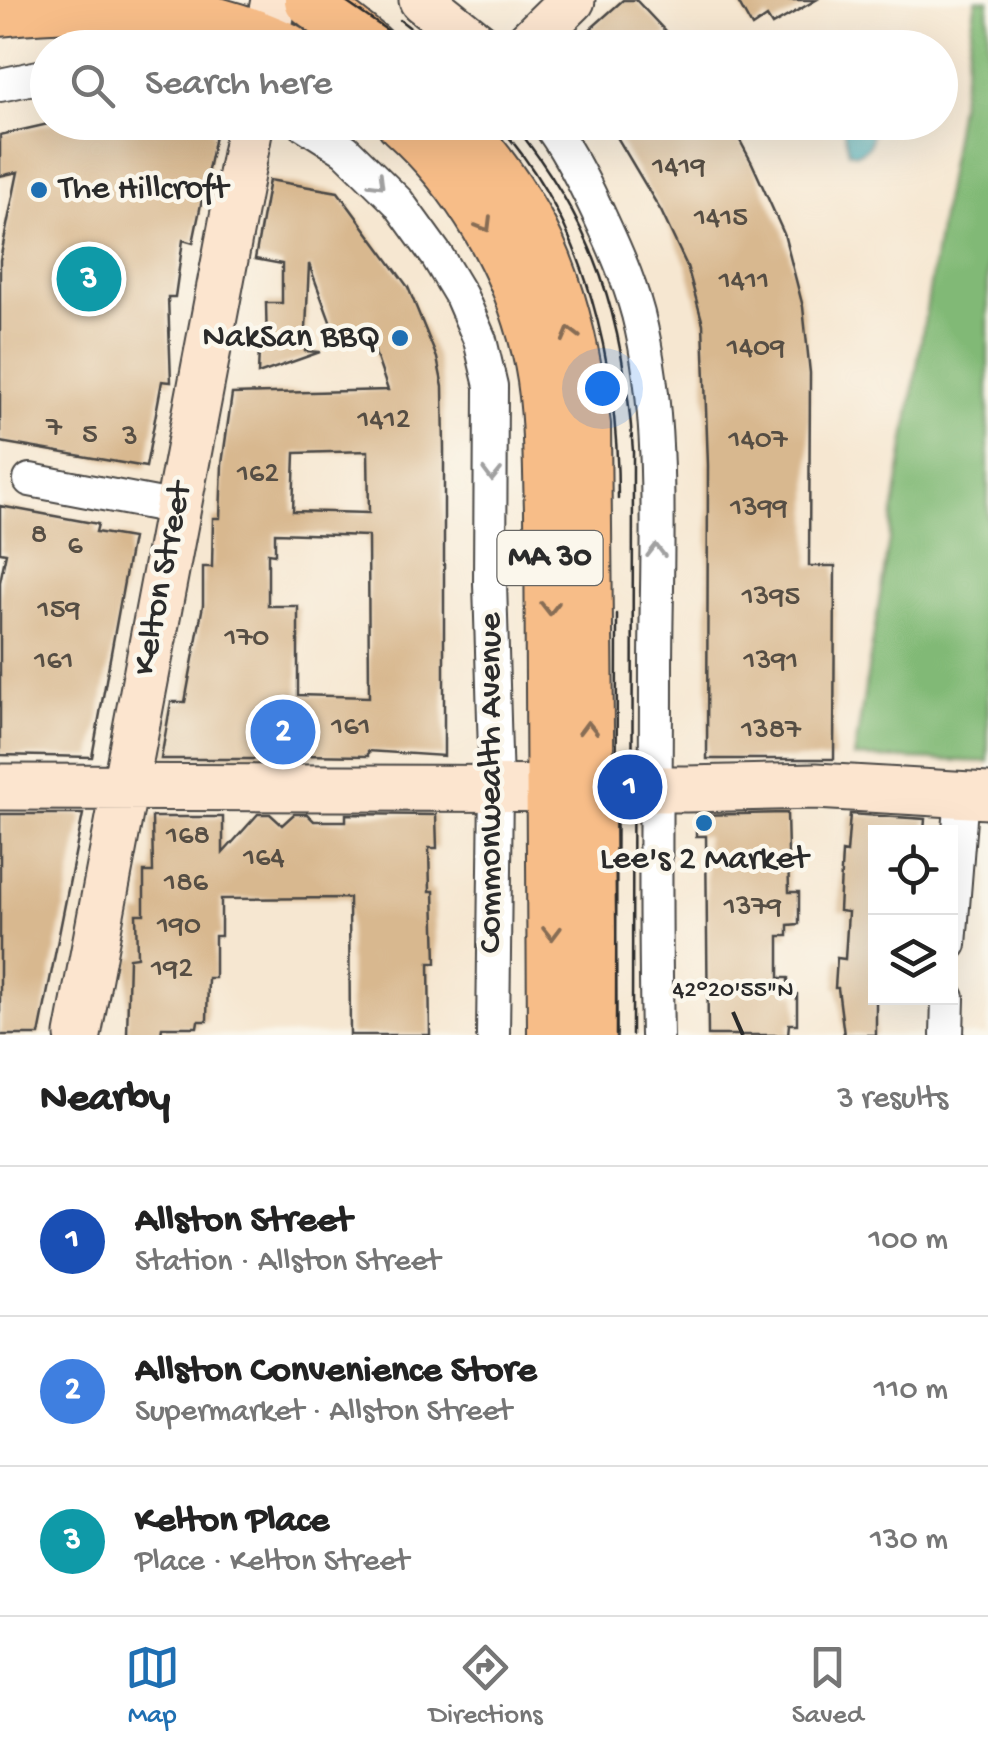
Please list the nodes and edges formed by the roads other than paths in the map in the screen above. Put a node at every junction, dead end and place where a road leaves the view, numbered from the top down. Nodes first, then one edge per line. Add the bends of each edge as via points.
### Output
1 (310, 0) edge
2 (422, 0) edge
3 (572, 0) edge
4 (0, 11) edge
5 (258, 30) edge
6 (348, 30) edge
7 (460, 30) edge
8 (542, 30) edge
9 (30, 79) edge
10 (0, 85) edge
11 (248, 140) edge
12 (329, 140) edge
13 (419, 140) edge
14 (468, 140) edge
15 (557, 140) edge
16 (30, 480) dead end
17 (177, 508) junction
18 (125, 786) junction
19 (0, 787) edge
20 (496, 787) junction
21 (570, 787) junction
22 (655, 788) junction
23 (975, 795) edge
24 (955, 915) edge
25 (948, 1005) edge
26 (78, 1035) edge
27 (493, 1035) edge
28 (553, 1035) edge
29 (591, 1035) edge
30 (657, 1035) edge
31 (947, 1035) edge

1 - 6 main road
2 - 7 street
3 - 8 street
4 - 5 main road via 103,4
9 - 10 street
11 - 17 street, Kelton Street
12 -> 20 street, Commonwealth Avenue via 398,202 461,296 480,340 493,427
13 -> 21 main road, Commonwealth Avenue / MA 30 via 482,218 523,300 538,352
21 -> 14 main road, Commonwealth Avenue / MA 30 via 585,424 574,348 538,241 512,194
22 -> 15 street via 654,423 645,353 618,254
16 - 17 street
17 - 18 street, Kelton Street
18 - 19 street
18 - 20 street
18 - 26 street, Kelton Street
20 - 21 street
20 - 27 street, Commonwealth Avenue
21 - 22 street
21 -> 28 main road, Commonwealth Avenue / MA 30
21 - 29 main road, Commonwealth Avenue / MA 30
22 - 23 street via 847,786
22 - 30 street
23 - 24 street
25 - 31 street

